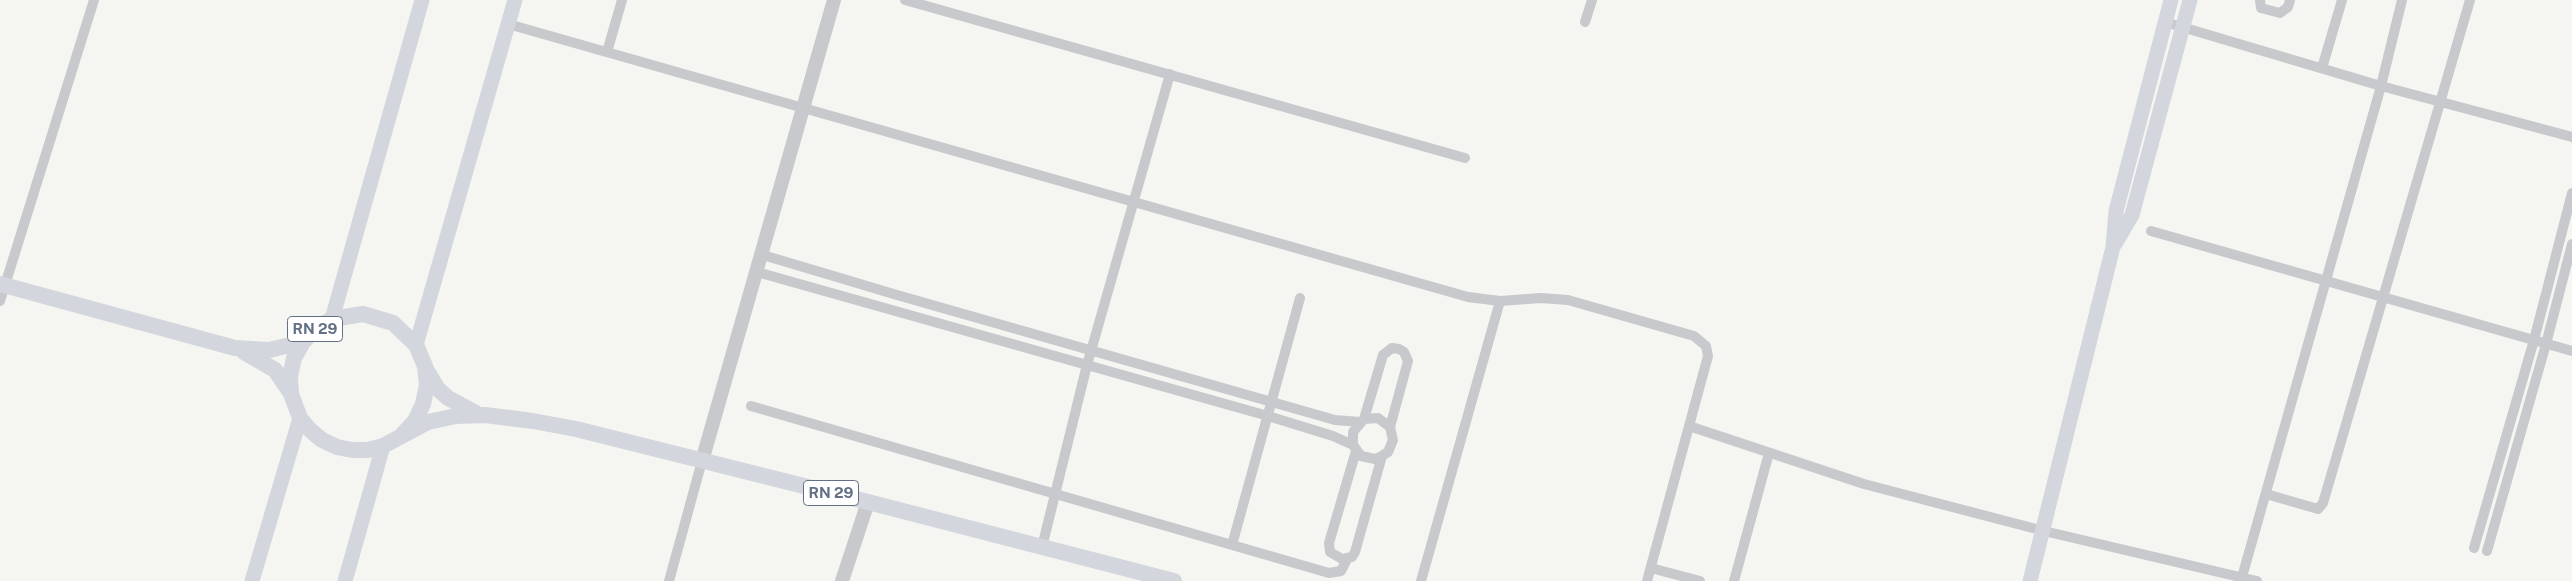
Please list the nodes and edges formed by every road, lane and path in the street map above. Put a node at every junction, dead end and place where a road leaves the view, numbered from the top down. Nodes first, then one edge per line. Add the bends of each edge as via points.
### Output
1 (94, 0) edge
2 (422, 0) edge
3 (515, 0) edge
4 (622, 0) edge
5 (834, 0) edge
6 (905, 0) edge
7 (1592, 0) edge
8 (2171, 0) edge
9 (2190, 0) edge
10 (2260, 0) edge
11 (2290, 0) edge
12 (2342, 0) edge
13 (2402, 0) edge
14 (2470, 0) edge
15 (1585, 22) dead end
16 (2165, 22) junction
17 (508, 24) junction
18 (2183, 27) junction
19 (607, 52) junction
20 (2322, 68) junction
21 (1170, 74) junction
22 (2381, 86) junction
23 (2440, 100) junction
24 (804, 108) junction
25 (2572, 137) edge
26 (1465, 158) dead end
27 (2572, 193) edge
28 (1134, 201) junction
29 (2151, 231) dead end
30 (2572, 244) edge
31 (2113, 247) junction
32 (763, 255) junction
33 (757, 272) junction
34 (2327, 280) junction
35 (1, 290) edge
36 (897, 295) junction
37 (2382, 296) junction
38 (1300, 298) dead end
39 (1500, 301) junction
40 (892, 312) junction
41 (332, 319) junction
42 (2534, 340) junction
43 (303, 342) junction
44 (2546, 344) junction
45 (416, 345) junction
46 (235, 348) junction
47 (1091, 350) junction
48 (2572, 351) edge
49 (1087, 365) junction
50 (425, 366) junction
51 (291, 394) junction
52 (1272, 401) junction
53 (751, 406) dead end
54 (485, 416) junction
55 (1268, 416) junction
56 (300, 418) junction
57 (1362, 420) junction
58 (1689, 426) junction
59 (1390, 427) junction
60 (402, 435) junction
61 (383, 446) junction
62 (1354, 448) junction
63 (1769, 453) junction
64 (1382, 456) junction
65 (702, 461) junction
66 (1055, 494) junction
67 (2266, 494) junction
68 (868, 502) junction
69 (2044, 531) junction
70 (1232, 545) junction
71 (1042, 547) junction
72 (2474, 548) dead end
73 (2486, 551) dead end
74 (1347, 559) junction
75 (1650, 568) junction
76 (2242, 578) junction
77 (252, 581) edge
78 (345, 581) edge
79 (669, 581) edge
80 (842, 581) edge
81 (1174, 581) edge
82 (1421, 581) edge
83 (1647, 581) edge
84 (1700, 581) edge
85 (1734, 581) edge
86 (2030, 581) edge
87 (2257, 581) edge

1 - 35 street
2 - 41 main road
3 - 17 main road
4 - 19 street
5 - 24 street
6 - 21 street
7 - 15 street
8 - 16 main road
9 - 18 main road
10 - 11 street via 2261,8 2280,14 2288,8
12 - 20 street
13 - 22 street
14 - 23 street
16 - 18 street
16 - 31 main road via 2116,211
17 - 19 street
17 - 45 main road
18 - 20 street
18 - 31 main road via 2132,215
19 - 24 street
20 - 22 street
21 - 26 street
21 - 28 street
22 - 23 street
22 - 34 street
23 - 25 street
23 - 37 street
24 - 28 street
24 - 32 street
27 - 42 street
28 - 39 street via 1460,295
28 - 47 street
29 - 34 street
30 - 44 street
31 - 69 main road
32 - 33 street
32 - 36 street
33 - 40 street
33 - 65 street
34 - 37 street
34 - 67 street
35 - 46 main road, RN 29
36 - 40 street
36 - 47 street
37 - 42 street
37 - 67 street via 2321,507 2318,509
38 - 52 street
39 - 58 street via 1568,300 1699,338 1706,346 1708,356
39 - 82 street
40 - 49 street
41 - 43 main road, RN 29 via 316,328
41 - 45 main road, RN 29 via 363,314 378,317 393,323
42 - 44 street
42 - 72 street
43 - 46 main road, RN 29 via 269,350
43 - 51 main road, RN 29 via 292,366
44 - 48 street
44 - 73 street
45 - 50 main road, RN 29
46 - 51 main road, RN 29 via 275,370
47 - 49 street
47 - 52 street
49 - 55 street
49 - 66 street
50 - 54 main road, RN 29 via 430,378 448,398
50 - 60 main road, RN 29 via 427,385 423,404 415,421
51 - 56 main road, RN 29
52 - 55 street
52 - 57 street via 1335,420
53 - 66 street
54 - 60 main road, RN 29 via 442,418
54 - 65 main road, RN 29 via 555,425
55 - 62 street via 1333,436
55 - 70 street
56 - 61 main road, RN 29 via 322,440 336,447 352,450
56 - 77 main road
57 - 59 street via 1378,418
57 - 59 street via 1383,355 1392,348 1399,349 1408,361
57 - 62 street via 1352,432
58 - 63 street
58 - 75 street
59 - 64 street via 1393,440 1388,452
60 - 61 main road, RN 29
61 - 78 main road
62 - 64 street via 1368,458
62 - 74 street via 1329,543 1334,556
63 - 69 street via 1864,484
63 - 85 street
64 - 74 street via 1355,552
65 - 68 main road, RN 29
65 - 79 street
66 - 70 street
66 - 71 street
67 - 76 street
68 - 71 main road, RN 29
68 - 80 street
69 - 76 street
69 - 86 main road
70 - 74 street via 1330,573 1341,571
71 - 81 main road, RN 29
75 - 83 street
75 - 84 street
76 - 87 street

